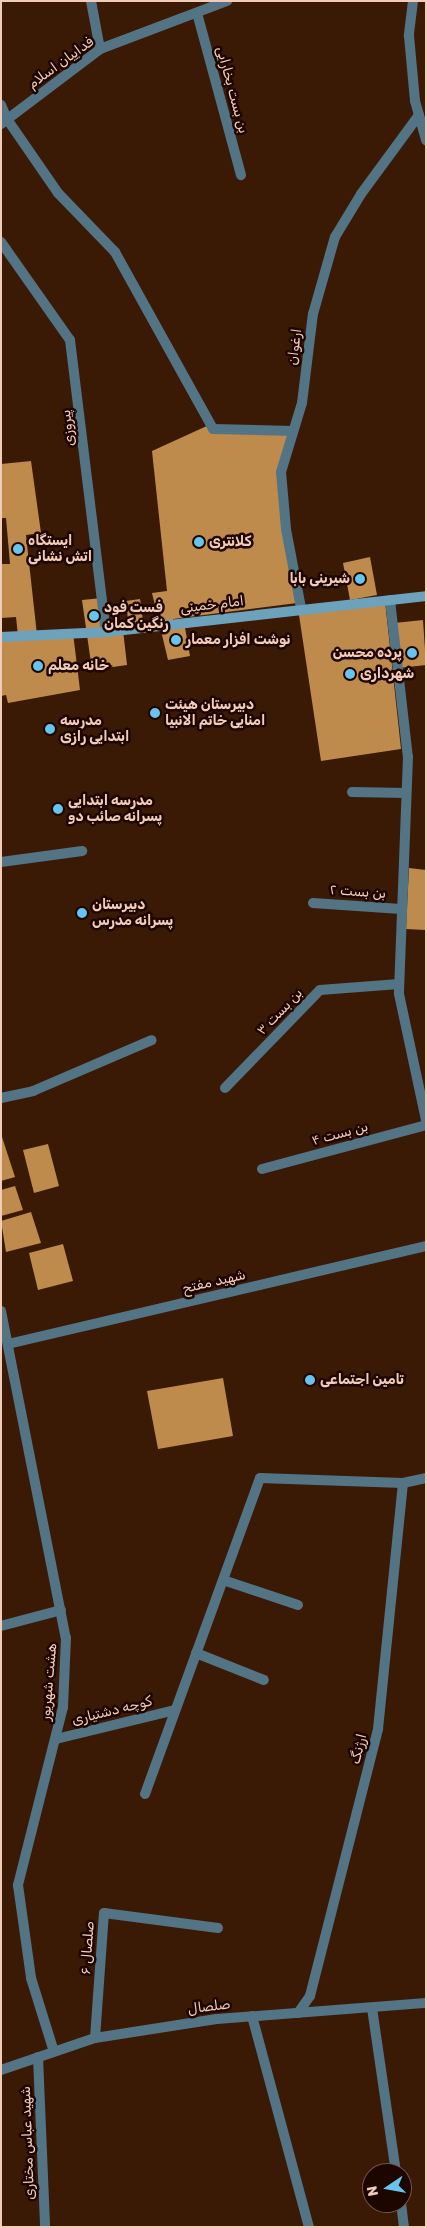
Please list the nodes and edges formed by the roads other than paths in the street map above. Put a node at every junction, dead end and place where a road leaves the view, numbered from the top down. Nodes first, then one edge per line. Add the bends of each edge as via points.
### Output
1 (92, 1) edge
2 (227, 1) edge
3 (413, 1) edge
4 (207, 5) edge
5 (197, 13) junction
6 (100, 50) junction
7 (1, 105) edge
8 (419, 115) junction
9 (4, 122) edge
10 (426, 140) edge
11 (241, 175) dead end
12 (1, 242) edge
13 (293, 431) junction
14 (426, 596) edge
15 (390, 600) junction
16 (301, 608) junction
17 (106, 632) junction
18 (1, 637) edge
19 (352, 792) dead end
20 (406, 793) junction
21 (82, 851) dead end
22 (1, 862) edge
23 (313, 903) dead end
24 (401, 909) junction
25 (399, 984) junction
26 (152, 1040) dead end
27 (225, 1088) dead end
28 (1, 1098) edge
29 (426, 1120) edge
30 (426, 1125) edge
31 (262, 1169) dead end
32 (426, 1246) edge
33 (1, 1311) edge
34 (5, 1344) edge
35 (426, 1478) edge
36 (403, 1483) junction
37 (223, 1580) junction
38 (298, 1604) dead end
39 (61, 1610) junction
40 (1, 1626) edge
41 (196, 1653) junction
42 (264, 1680) dead end
43 (175, 1710) junction
44 (56, 1739) junction
45 (145, 1794) dead end
46 (218, 1928) dead end
47 (426, 2004) edge
48 (372, 2008) junction
49 (298, 2013) junction
50 (252, 2016) junction
51 (95, 2038) junction
52 (54, 2052) junction
53 (38, 2057) junction
54 (1, 2070) edge
55 (395, 2163) edge
56 (402, 2213) edge
57 (45, 2227) edge
58 (309, 2227) edge
59 (404, 2227) edge

1 - 6 street
2 - 4 street, فداییان اسلام
3 - 8 street via 409,36
4 - 5 street, فداییان اسلام
5 - 6 street, فداییان اسلام
5 - 11 street, بن بست بخارایی
6 - 9 street, فداییان اسلام
7 - 9 street
8 - 10 street
8 - 13 street, ارغوان via 361,194 335,237 313,314 302,404
9 - 13 street via 58,193 115,252 213,429
12 - 17 street, پیروزی via 70,340
13 - 16 street, ارغوان via 281,472 286,529
14 - 15 main road, امام خمینی
15 - 16 main road, امام خمینی
15 - 20 street via 405,726
16 - 17 main road, امام خمینی
17 - 18 main road, امام خمینی
19 - 20 street
20 - 24 street
21 - 22 street
23 - 24 street, بن بست ۲
24 - 25 street
25 - 27 street, بن بست ۳ via 320,990
25 - 29 street via 409,1048
26 - 28 street via 34,1091
30 - 31 street, بن بست ۴
32 - 34 street, شهید مفتح
33 - 34 street, هشت شهریور
34 - 39 street, هشت شهریور
35 - 36 street
36 - 37 street via 260,1478
36 - 49 street, ارژنگ via 378,1729 310,1996
37 - 38 street
37 - 41 street
39 - 40 street
39 - 44 street, هشت شهریور via 65,1658 63,1707
41 - 42 street
41 - 43 street
43 - 44 street, کوچه دشتیاری
43 - 45 street
44 - 52 street, هشت شهریور via 18,1885 31,1978
46 - 51 street, صلصال ۶ via 104,1913
47 - 48 street, صلصال
48 - 49 street, صلصال
48 - 55 street
49 - 50 street, صلصال
50 - 51 street, صلصال
50 - 58 street
51 - 52 street, صلصال
52 - 53 street, صلصال
53 - 54 street, صلصال
53 - 57 street, شهید عباس مختاری
56 - 59 street

